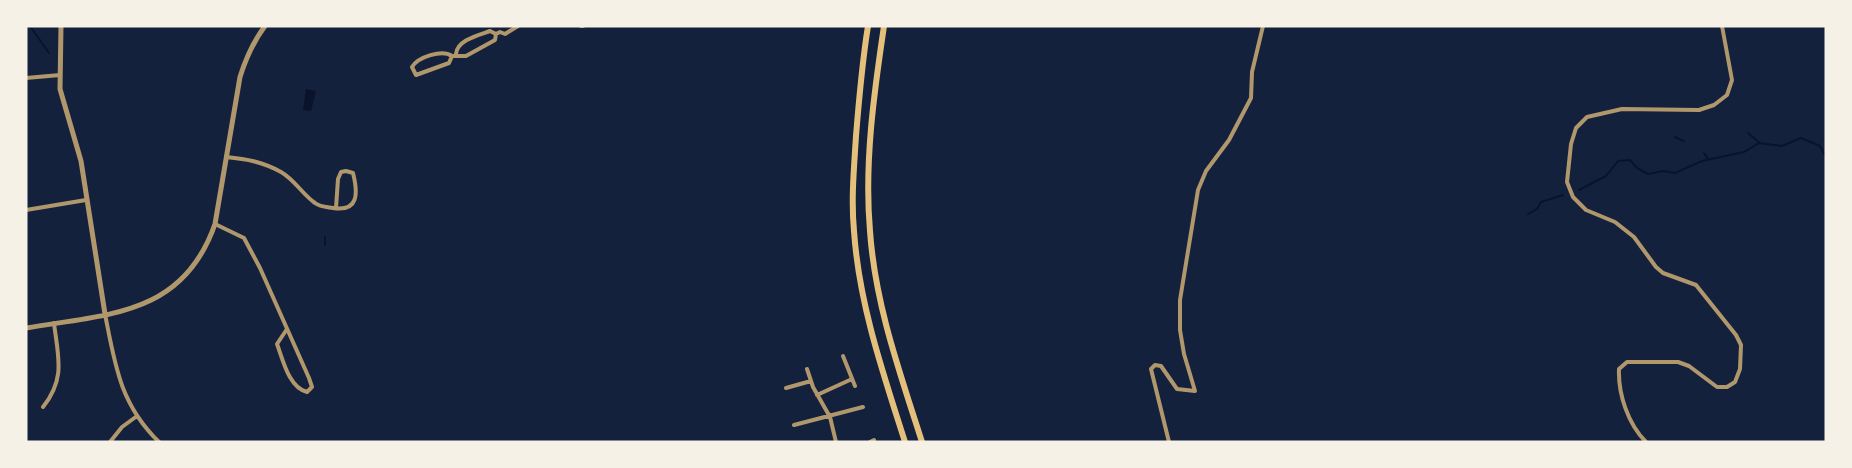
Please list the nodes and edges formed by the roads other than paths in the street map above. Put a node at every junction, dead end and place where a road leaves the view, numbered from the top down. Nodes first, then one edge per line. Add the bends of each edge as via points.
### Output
1 (61, 26) edge
2 (264, 26) edge
3 (500, 26) edge
4 (518, 26) edge
5 (868, 26) edge
6 (884, 26) edge
7 (1263, 26) edge
8 (1722, 26) edge
9 (498, 33) junction
10 (454, 55) junction
11 (60, 75) junction
12 (26, 78) edge
13 (226, 157) junction
14 (86, 200) junction
15 (336, 208) junction
16 (26, 210) edge
17 (215, 224) junction
18 (104, 314) junction
19 (54, 323) junction
20 (26, 328) edge
21 (286, 329) junction
22 (843, 356) dead end
23 (807, 369) dead end
24 (852, 380) junction
25 (811, 381) junction
26 (855, 386) dead end
27 (786, 388) dead end
28 (817, 395) junction
29 (43, 407) dead end
30 (863, 407) dead end
31 (137, 416) junction
32 (829, 416) junction
33 (794, 425) dead end
34 (110, 442) edge
35 (159, 442) edge
36 (836, 442) edge
37 (905, 442) edge
38 (922, 442) edge
39 (1169, 442) edge
40 (1646, 442) edge

1 - 11 street
2 - 13 street via 245,60
3 - 9 street
4 - 9 street via 505,34
5 - 37 main road via 853,180 854,231 860,281 876,350
6 - 38 main road via 868,176 870,232 876,278 892,346
7 - 39 street via 1252,72 1251,98 1229,140 1206,171 1198,190 1180,300 1182,346 1195,391 1176,389 1161,366 1155,365 1150,369
8 - 40 street via 1732,80 1727,95 1714,105 1686,112 1622,108 1605,111 1587,117 1576,128 1571,144 1567,182 1573,197 1586,210 1615,222 1634,237 1656,267 1696,285 1741,345 1740,369 1735,382 1727,387 1717,387 1689,366 1678,362 1627,362 1619,369 1618,382 1623,402
9 - 10 street via 495,40 475,52 466,56
9 - 10 street via 490,31 464,42
10 - 10 street via 439,53 412,67 416,75 422,74 448,64
11 - 12 street
11 - 14 street via 63,100 81,161
13 - 15 street via 255,160 274,168 293,181 304,196 317,205
13 - 17 street
14 - 16 street
14 - 18 street
15 - 15 street via 350,208 354,203 353,173 341,172
17 - 18 street via 200,259 172,289 146,304
17 - 21 street via 244,238
18 - 19 street
18 - 31 street via 117,374
19 - 20 street
19 - 29 street via 60,373 52,396
21 - 21 street via 277,344 293,382 307,392 312,387
22 - 24 street
23 - 25 street
24 - 26 street
24 - 28 street
25 - 27 street
25 - 28 street
28 - 32 street
30 - 32 street
31 - 34 street
31 - 35 street
32 - 33 street
32 - 36 street

